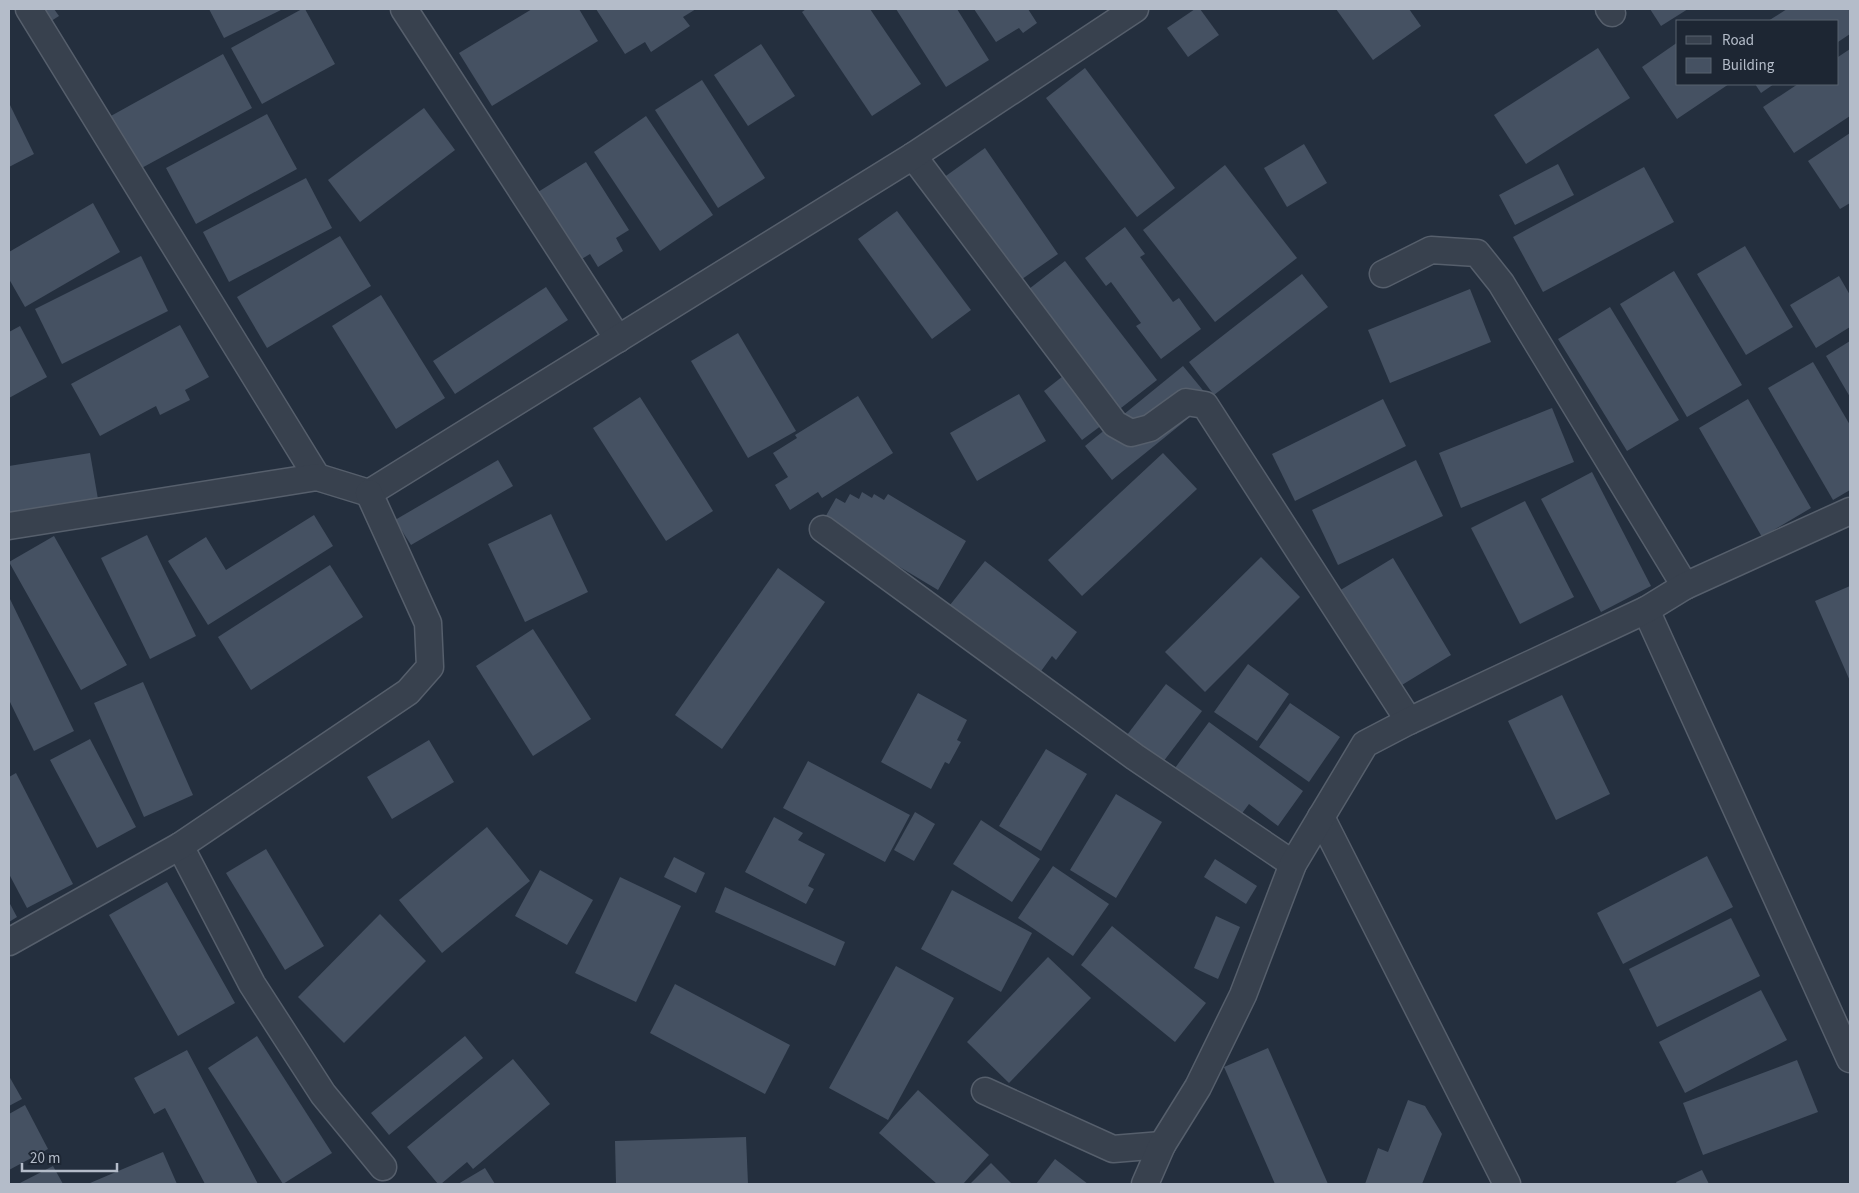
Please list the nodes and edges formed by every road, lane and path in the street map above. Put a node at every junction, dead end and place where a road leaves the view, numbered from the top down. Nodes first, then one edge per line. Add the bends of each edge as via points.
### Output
1 (29, 9) edge
2 (404, 9) edge
3 (1135, 9) edge
4 (913, 156) junction
5 (1383, 274) dead end
6 (618, 339) junction
7 (317, 477) junction
8 (369, 493) junction
9 (1850, 511) edge
10 (9, 526) edge
11 (823, 529) dead end
12 (1685, 586) junction
13 (1646, 610) junction
14 (1409, 721) junction
15 (1321, 817) junction
16 (180, 846) junction
17 (1293, 864) junction
18 (9, 942) edge
19 (1850, 1059) edge
20 (985, 1091) dead end
21 (1162, 1145) junction
22 (383, 1167) dead end
23 (1145, 1184) edge
24 (1507, 1184) edge

1 - 7 street
2 - 6 street
3 - 4 street
4 - 6 street
4 - 14 street via 1115,424 1131,433 1150,428 1186,402 1205,405
5 - 12 street via 1431,250 1477,254 1501,283
6 - 8 street
7 - 8 street
7 - 10 street
8 - 16 street via 428,623 430,667 408,692
9 - 12 street
11 - 17 street via 1135,757
12 - 13 street
13 - 14 street
13 - 19 street
14 - 15 street via 1365,744
15 - 17 street
15 - 24 street
16 - 18 street
16 - 22 street via 252,984 323,1094
17 - 21 street via 1243,996 1198,1087
20 - 21 street via 1113,1149
21 - 23 street

